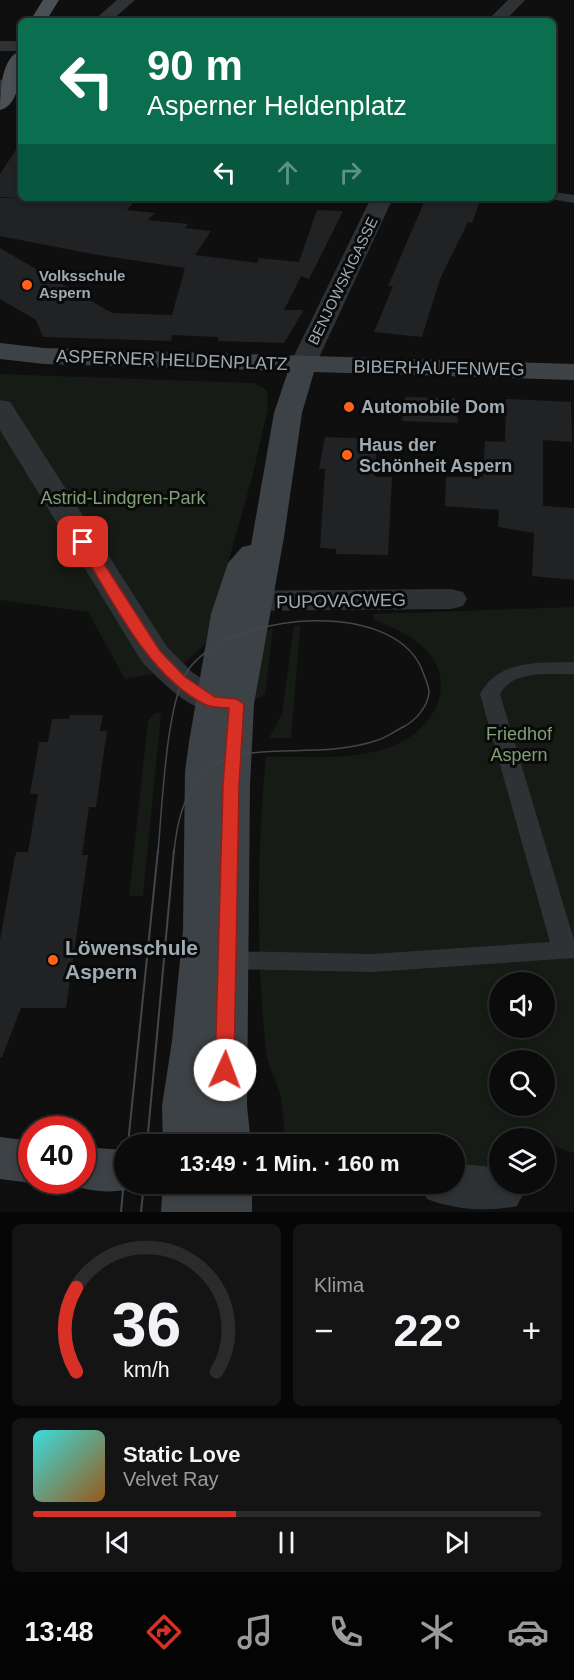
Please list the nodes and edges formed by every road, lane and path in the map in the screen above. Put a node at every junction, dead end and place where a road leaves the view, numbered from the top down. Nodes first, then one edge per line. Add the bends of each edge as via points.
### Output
1 (51, 0) edge
2 (127, 0) edge
3 (517, 0) edge
4 (40, 18) edge
5 (105, 18) edge
6 (498, 18) edge
7 (0, 46) edge
8 (18, 46) edge
9 (18, 64) edge
10 (10, 84) edge
11 (0, 104) edge
12 (556, 196) edge
13 (574, 199) edge
14 (381, 201) edge
15 (0, 343) edge
16 (0, 351) edge
17 (44, 356) junction
18 (0, 360) edge
19 (303, 364) junction
20 (574, 372) edge
21 (0, 408) edge
22 (451, 599) dead end
23 (238, 610) junction
24 (574, 668) edge
25 (224, 703) junction
26 (569, 949) edge
27 (215, 960) junction
28 (186, 1134) edge
29 (226, 1134) edge
30 (0, 1158) edge
31 (18, 1160) edge
32 (96, 1169) edge
33 (114, 1170) edge
34 (465, 1186) edge
35 (489, 1189) edge
36 (187, 1194) edge
37 (228, 1194) edge
38 (186, 1212) edge
39 (227, 1212) edge

1 - 4 main road
2 - 5 street
3 - 6 street
7 - 8 street
9 - 10 main road
10 - 11 main road
12 - 13 lane
14 - 19 street, BENJOWSKIGASSE
15 - 17 street, ASPERNER HELDENPLATZ via 22,345
16 - 17 street, ASPERNER HELDENPLATZ
17 - 18 street, ASPERNER HELDENPLATZ
17 - 19 street, ASPERNER HELDENPLATZ
19 - 20 street, BIBERHAUFENWEG
19 - 23 street, ASPERNER HELDENPLATZ via 288,413 268,537
21 - 25 street via 154,654 180,680
22 - 23 street, PUPOVACWEG
23 - 25 street, ASPERNER HELDENPLATZ
24 - 26 lane via 513,673 497,681 490,694
25 - 27 street, ASPERNER HELDENPLATZ via 231,785
26 - 27 lane via 372,963
27 - 28 street via 195,1041 185,1106
27 - 29 street
30 - 31 street
32 - 33 street
34 - 35 street
36 - 38 street
37 - 39 street

